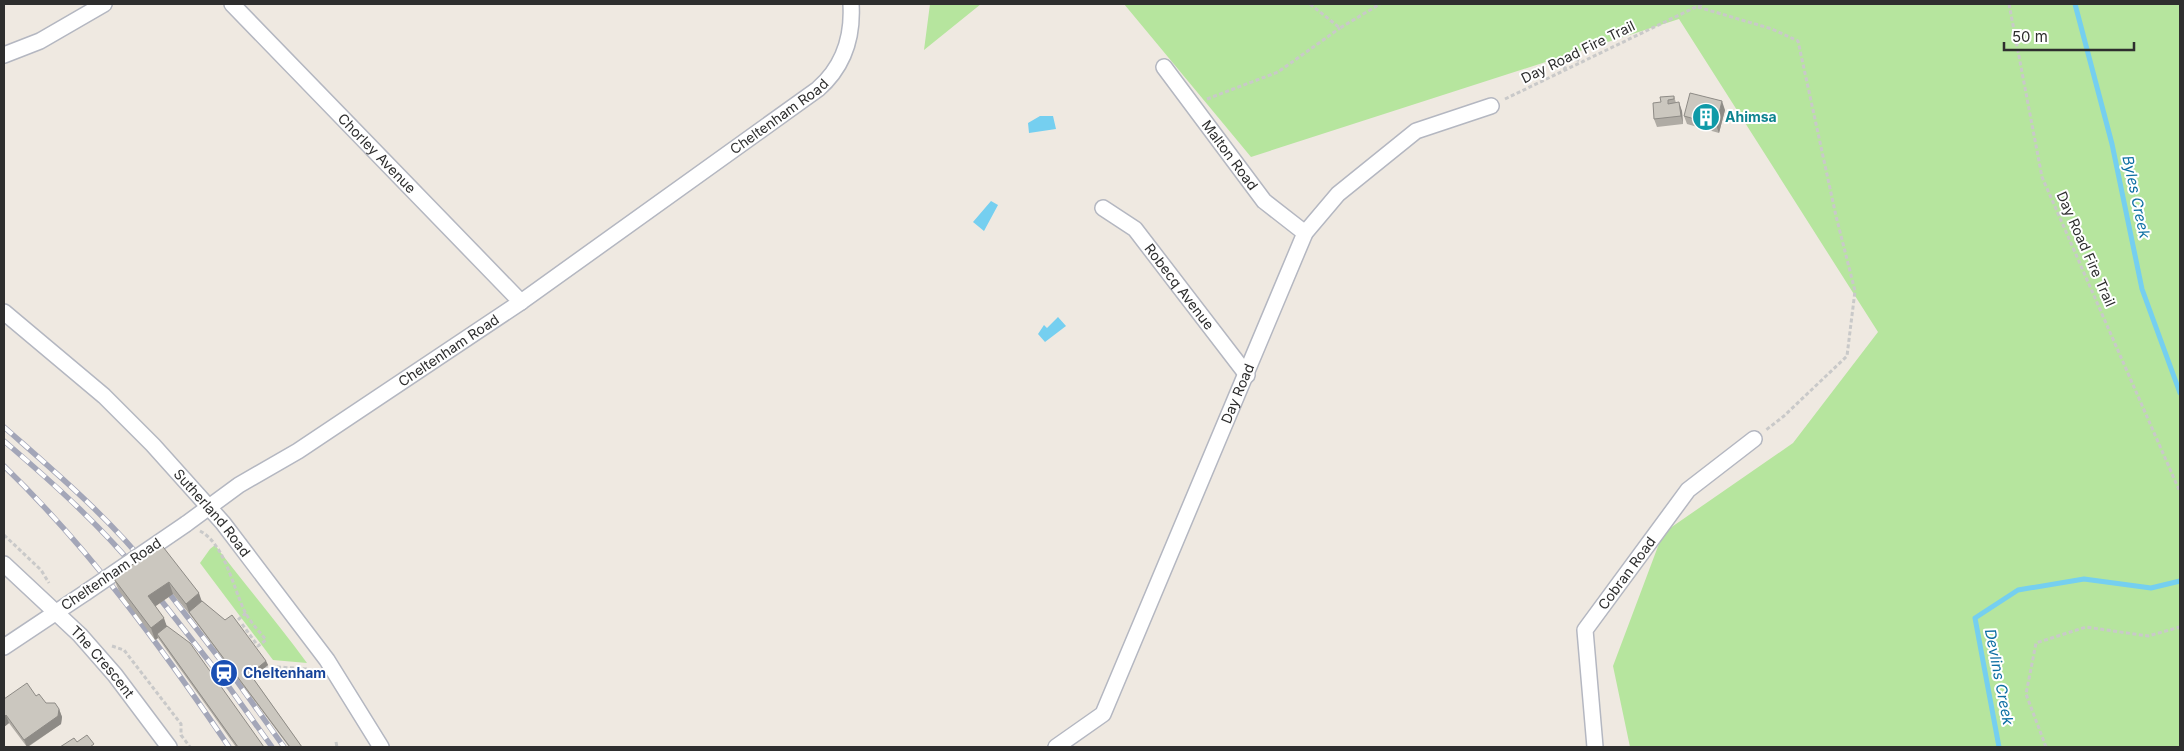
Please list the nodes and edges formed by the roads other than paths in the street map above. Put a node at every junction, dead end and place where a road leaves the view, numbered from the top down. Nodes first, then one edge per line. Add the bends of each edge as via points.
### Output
1 (104, 4) edge
2 (232, 4) edge
3 (851, 10) edge
4 (4, 55) edge
5 (1164, 67) dead end
6 (1491, 106) road end
7 (1103, 208) dead end
8 (1305, 233) junction
9 (521, 302) junction
10 (4, 312) edge
11 (1247, 375) junction
12 (1754, 439) road end
13 (209, 508) junction
14 (4, 564) edge
15 (56, 611) junction
16 (4, 647) edge
17 (169, 747) edge
18 (381, 747) edge
19 (1056, 747) edge
20 (1595, 747) edge

1 - 4 street via 40,41
2 - 9 street, Chorley Avenue
3 - 9 street, Cheltenham Road via 849,40 841,61 818,90
5 - 8 street, Malton Road via 1264,201
6 - 8 street, Day Road via 1416,131 1338,194
7 - 11 street, Robecq Avenue via 1136,229
8 - 11 street, Day Road
9 - 13 street, Cheltenham Road via 298,451 239,485
10 - 13 street, Sutherland Road via 104,396
11 - 19 street, Day Road via 1103,714
12 - 20 street, Cobran Road via 1688,490 1585,630
13 - 15 street, Cheltenham Road, bridge via 191,529
13 - 18 street, Sutherland Road via 327,660
14 - 15 street, The Crescent
15 - 16 street, Cheltenham Road
15 - 17 street, The Crescent via 115,675

